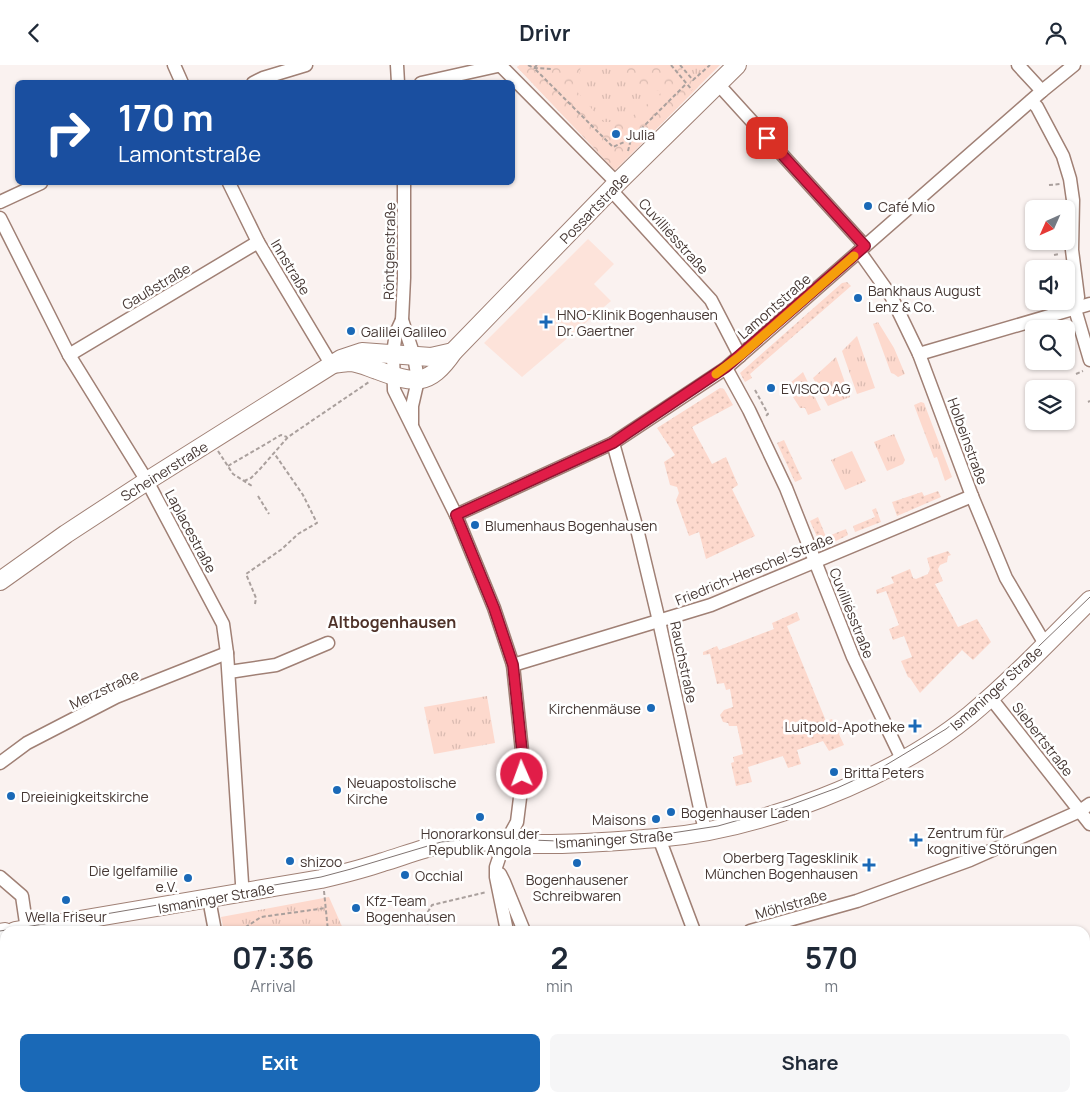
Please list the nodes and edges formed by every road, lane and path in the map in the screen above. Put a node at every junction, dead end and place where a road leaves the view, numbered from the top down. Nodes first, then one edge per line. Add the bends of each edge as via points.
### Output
1 (174, 65) edge
2 (306, 65) edge
3 (397, 65) edge
4 (502, 65) edge
5 (528, 65) edge
6 (537, 65) edge
7 (671, 65) edge
8 (680, 65) edge
9 (710, 65) edge
10 (737, 65) edge
11 (1018, 65) edge
12 (1074, 65) edge
13 (534, 68) junction
14 (552, 69) dead end
15 (181, 80) edge
16 (259, 80) edge
17 (398, 80) edge
18 (434, 80) edge
19 (718, 84) junction
20 (1042, 91) junction
21 (1031, 101) junction
22 (1062, 183) dead end
23 (37, 185) edge
24 (230, 185) edge
25 (404, 185) edge
26 (1049, 185) dead end
27 (614, 186) junction
28 (0, 202) edge
29 (0, 218) edge
30 (258, 242) junction
31 (862, 248) junction
32 (1063, 254) dead end
33 (1054, 255) dead end
34 (1073, 260) edge
35 (1075, 273) edge
36 (1090, 303) edge
37 (1075, 309) junction
38 (1072, 310) edge
39 (402, 320) junction
40 (393, 353) junction
41 (453, 353) junction
42 (919, 354) junction
43 (69, 355) junction
44 (414, 356) junction
45 (740, 356) junction
46 (1090, 360) edge
47 (332, 364) junction
48 (726, 367) junction
49 (1083, 371) dead end
50 (1076, 374) dead end
51 (393, 376) junction
52 (418, 380) junction
53 (758, 389) dead end
54 (750, 393) dead end
55 (412, 424) junction
56 (288, 437) junction
57 (613, 443) junction
58 (219, 453) dead end
59 (274, 453) junction
60 (228, 466) junction
61 (147, 481) junction
62 (244, 481) junction
63 (252, 486) dead end
64 (258, 496) dead end
65 (972, 496) junction
66 (269, 514) dead end
67 (456, 515) junction
68 (816, 561) junction
69 (0, 581) edge
70 (1090, 600) edge
71 (255, 604) dead end
72 (659, 621) junction
73 (328, 643) dead end
74 (1045, 644) junction
75 (227, 653) junction
76 (513, 665) junction
77 (228, 672) junction
78 (990, 697) junction
79 (902, 759) junction
80 (0, 763) edge
81 (1085, 807) edge
82 (1090, 824) edge
83 (705, 831) junction
84 (659, 838) junction
85 (507, 841) junction
86 (496, 867) junction
87 (0, 877) edge
88 (321, 879) junction
89 (498, 890) junction
90 (244, 893) junction
91 (209, 899) junction
92 (326, 908) junction
93 (92, 925) edge
94 (21, 926) edge
95 (214, 926) edge
96 (248, 926) edge
97 (328, 926) edge
98 (427, 926) edge
99 (506, 926) edge
100 (522, 926) edge
101 (692, 926) edge
102 (768, 926) edge

1 - 15 street
2 - 16 street
3 - 17 street
4 - 18 street
4 - 27 street, Cuvilliésstraße
5 - 13 path
6 - 13 path
7 - 13 path via 686,84 631,139 613,147
8 - 9 path via 693,80
10 - 19 street, Possartstraße
11 - 20 street
12 - 20 street, Lamontstraße
13 - 14 path
19 - 27 street, Possartstraße
19 - 31 street, Holbeinstraße
20 - 21 street, Lamontstraße
21 - 31 street, Lamontstraße
21 - 34 street via 1063,156 1070,179
22 - 26 path
23 - 28 street
24 - 30 street, Innstraße
25 - 39 street, Röntgenstraße
27 - 41 street, Possartstraße
27 - 45 street, Cuvilliésstraße via 711,300
29 - 43 street, Laplacestraße
30 - 43 street, Gaußstraße
30 - 47 street, Innstraße
31 - 42 street, Holbeinstraße via 891,296
31 - 45 street, Lamontstraße
32 - 33 path
35 - 37 street via 1078,297
36 - 37 street
37 - 46 street
38 - 42 street
39 - 40 street, Röntgenstraße
39 - 44 street, Röntgenstraße
40 - 44 street, Scheinerstraße
40 - 47 street, Scheinerstraße via 362,352
40 - 51 street, Röntgenstraße
41 - 44 street, Scheinerstraße
41 - 52 street, Possartstraße via 433,375
42 - 65 street, Holbeinstraße
43 - 61 street, Laplacestraße
44 - 52 street, Röntgenstraße
45 - 48 street, Lamontstraße
47 - 51 street via 354,363
47 - 61 street, Scheinerstraße
48 - 57 street, Lamontstraße
48 - 68 street, Cuvilliésstraße via 782,479
49 - 50 path
51 - 52 street
51 - 55 street, Röntgenstraße via 394,390
51 - 56 path via 375,379 359,388
52 - 55 street
53 - 54 path
55 - 67 street, Röntgenstraße
56 - 59 path
56 - 60 path via 281,435
57 - 67 street, Lamontstraße
57 - 72 street, Rauchstraße
58 - 60 path
59 - 62 path
59 - 71 path via 303,495 317,523 298,533 282,549 246,574 256,598
60 - 62 path via 233,475
61 - 69 street, Scheinerstraße
61 - 75 street, Laplacestraße via 223,623
62 - 63 path
64 - 66 path
65 - 68 street, Friedrich-Herschel-Straße
65 - 74 street, Holbeinstraße via 1006,578
67 - 76 street, Röntgenstraße
68 - 72 street, Friedrich-Herschel-Straße via 711,605
68 - 79 street, Cuvilliésstraße via 853,657
70 - 74 street, Ismaninger Straße
72 - 76 street, Friedrich-Herschel-Straße
72 - 83 street, Rauchstraße
73 - 77 street via 276,665
74 - 78 street, Ismaninger Straße
75 - 77 street, Laplacestraße
75 - 80 street, Merzstraße via 116,697 27,743
76 - 85 street, Röntgenstraße via 522,774 517,822
77 - 90 street, Laplacestraße
78 - 79 street, Ismaninger Straße via 948,731
78 - 81 street, Siebertstraße
79 - 83 street, Ismaninger Straße via 807,802
81 - 82 street, Siebertstraße
81 - 102 street, Möhlstraße via 970,859 867,898
83 - 84 street, Ismaninger Straße
84 - 85 street, Ismaninger Straße via 540,844
84 - 101 street
85 - 86 street, Röntgenstraße
85 - 88 street, Ismaninger Straße via 441,845
86 - 89 street
86 - 100 street
87 - 94 street via 22,897
88 - 90 street, Ismaninger Straße
88 - 92 path
89 - 98 path via 432,905 426,915
89 - 99 street
90 - 91 street, Ismaninger Straße
91 - 93 street, Ismaninger Straße
91 - 95 street
92 - 96 path via 261,917
92 - 97 path

